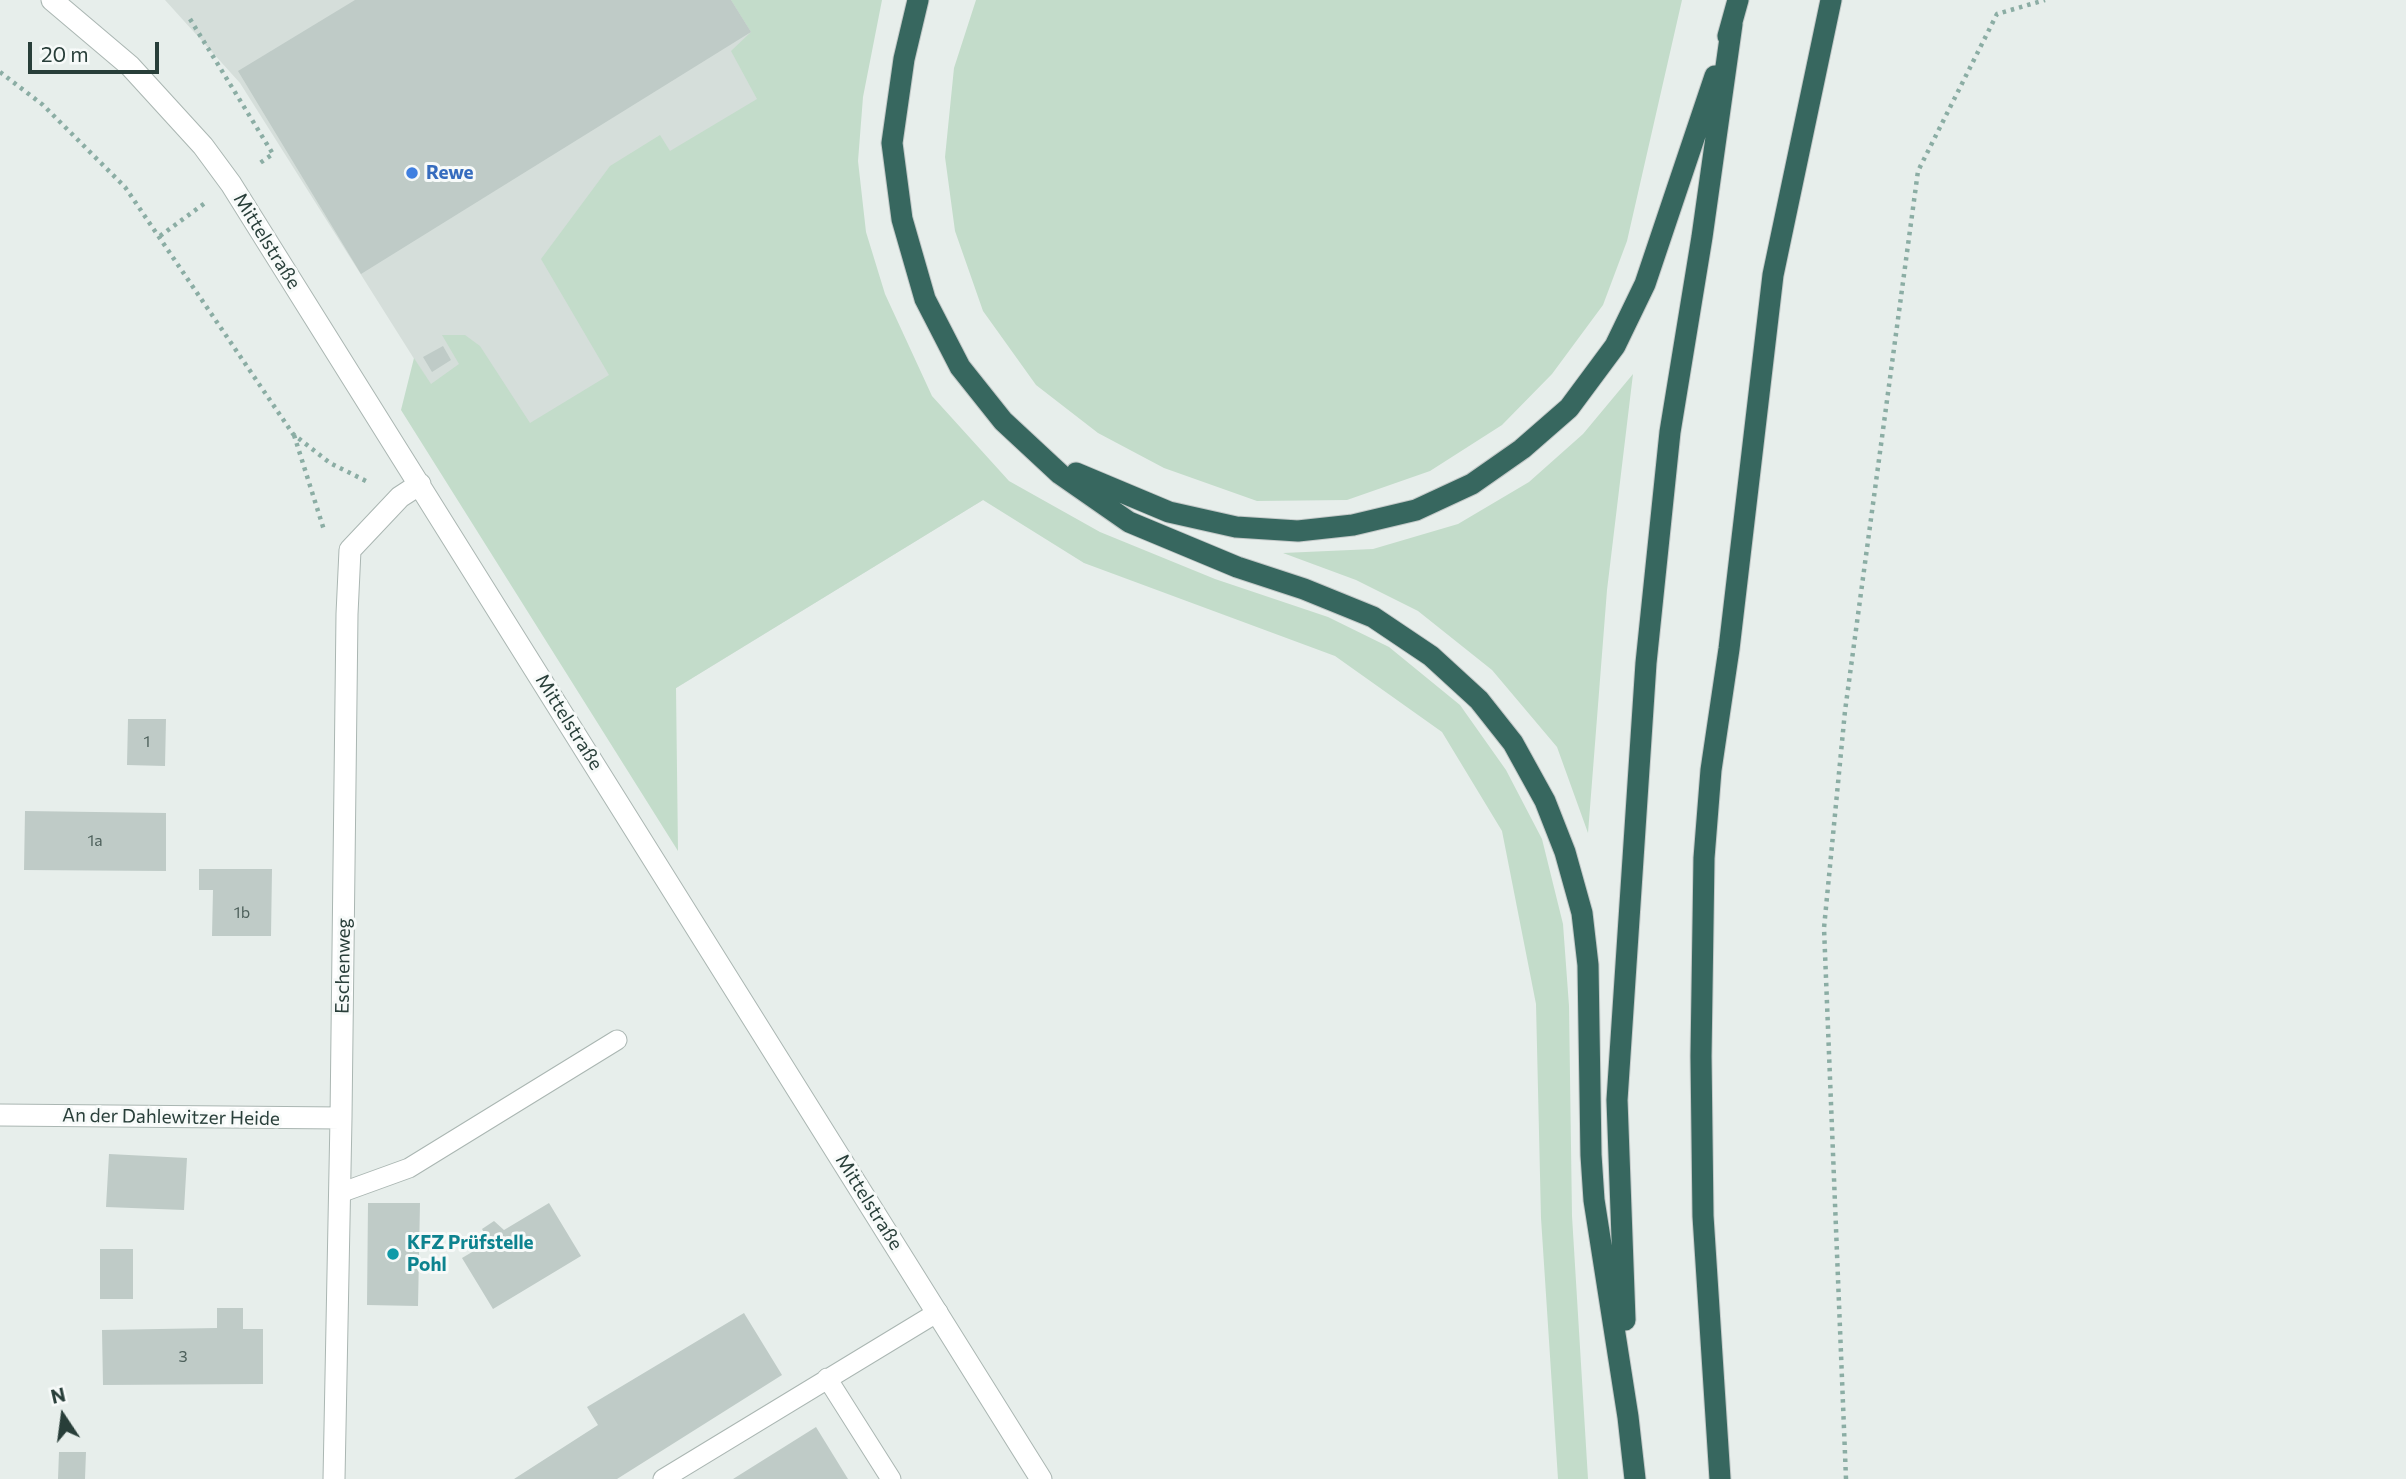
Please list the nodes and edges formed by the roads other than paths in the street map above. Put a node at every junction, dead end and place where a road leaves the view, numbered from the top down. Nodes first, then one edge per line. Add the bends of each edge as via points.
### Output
1 (52, 0) edge
2 (918, 0) edge
3 (1738, 0) edge
4 (1831, 0) edge
5 (1732, 24) junction
6 (1003, 421) junction
7 (421, 484) junction
8 (617, 1040) dead end
9 (0, 1115) edge
10 (341, 1118) junction
11 (340, 1193) junction
12 (937, 1312) junction
13 (827, 1378) junction
14 (1628, 1417) junction
15 (334, 1479) edge
16 (663, 1479) edge
17 (891, 1479) edge
18 (1041, 1479) edge
19 (1635, 1479) edge
20 (1720, 1479) edge

1 - 7 street, Mittelstraße via 130,66 203,146
2 - 6 highway via 892,143 902,219 925,299 960,367
3 - 5 highway
4 - 20 highway via 1773,275 1704,858 1703,1216
5 - 6 highway via 1645,284 1615,346 1569,408 1472,484 1416,510 1353,525 1298,531 1236,527 1169,512 1074,472
5 - 14 highway via 1670,432 1646,663 1617,1100
6 - 14 highway via 1060,474 1129,522 1373,617 1431,656 1479,700 1513,743 1545,801 1582,913 1588,965 1594,1200
7 - 10 street, Eschenweg via 400,497 350,550
7 - 12 street, Mittelstraße
8 - 11 lane via 409,1168
9 - 10 street, An der Dahlewitzer Heide
10 - 11 street, Eschenweg
11 - 15 street, Eschenweg
12 - 13 lane
12 - 18 street, Mittelstraße
13 - 16 lane
13 - 17 lane
14 - 19 highway

